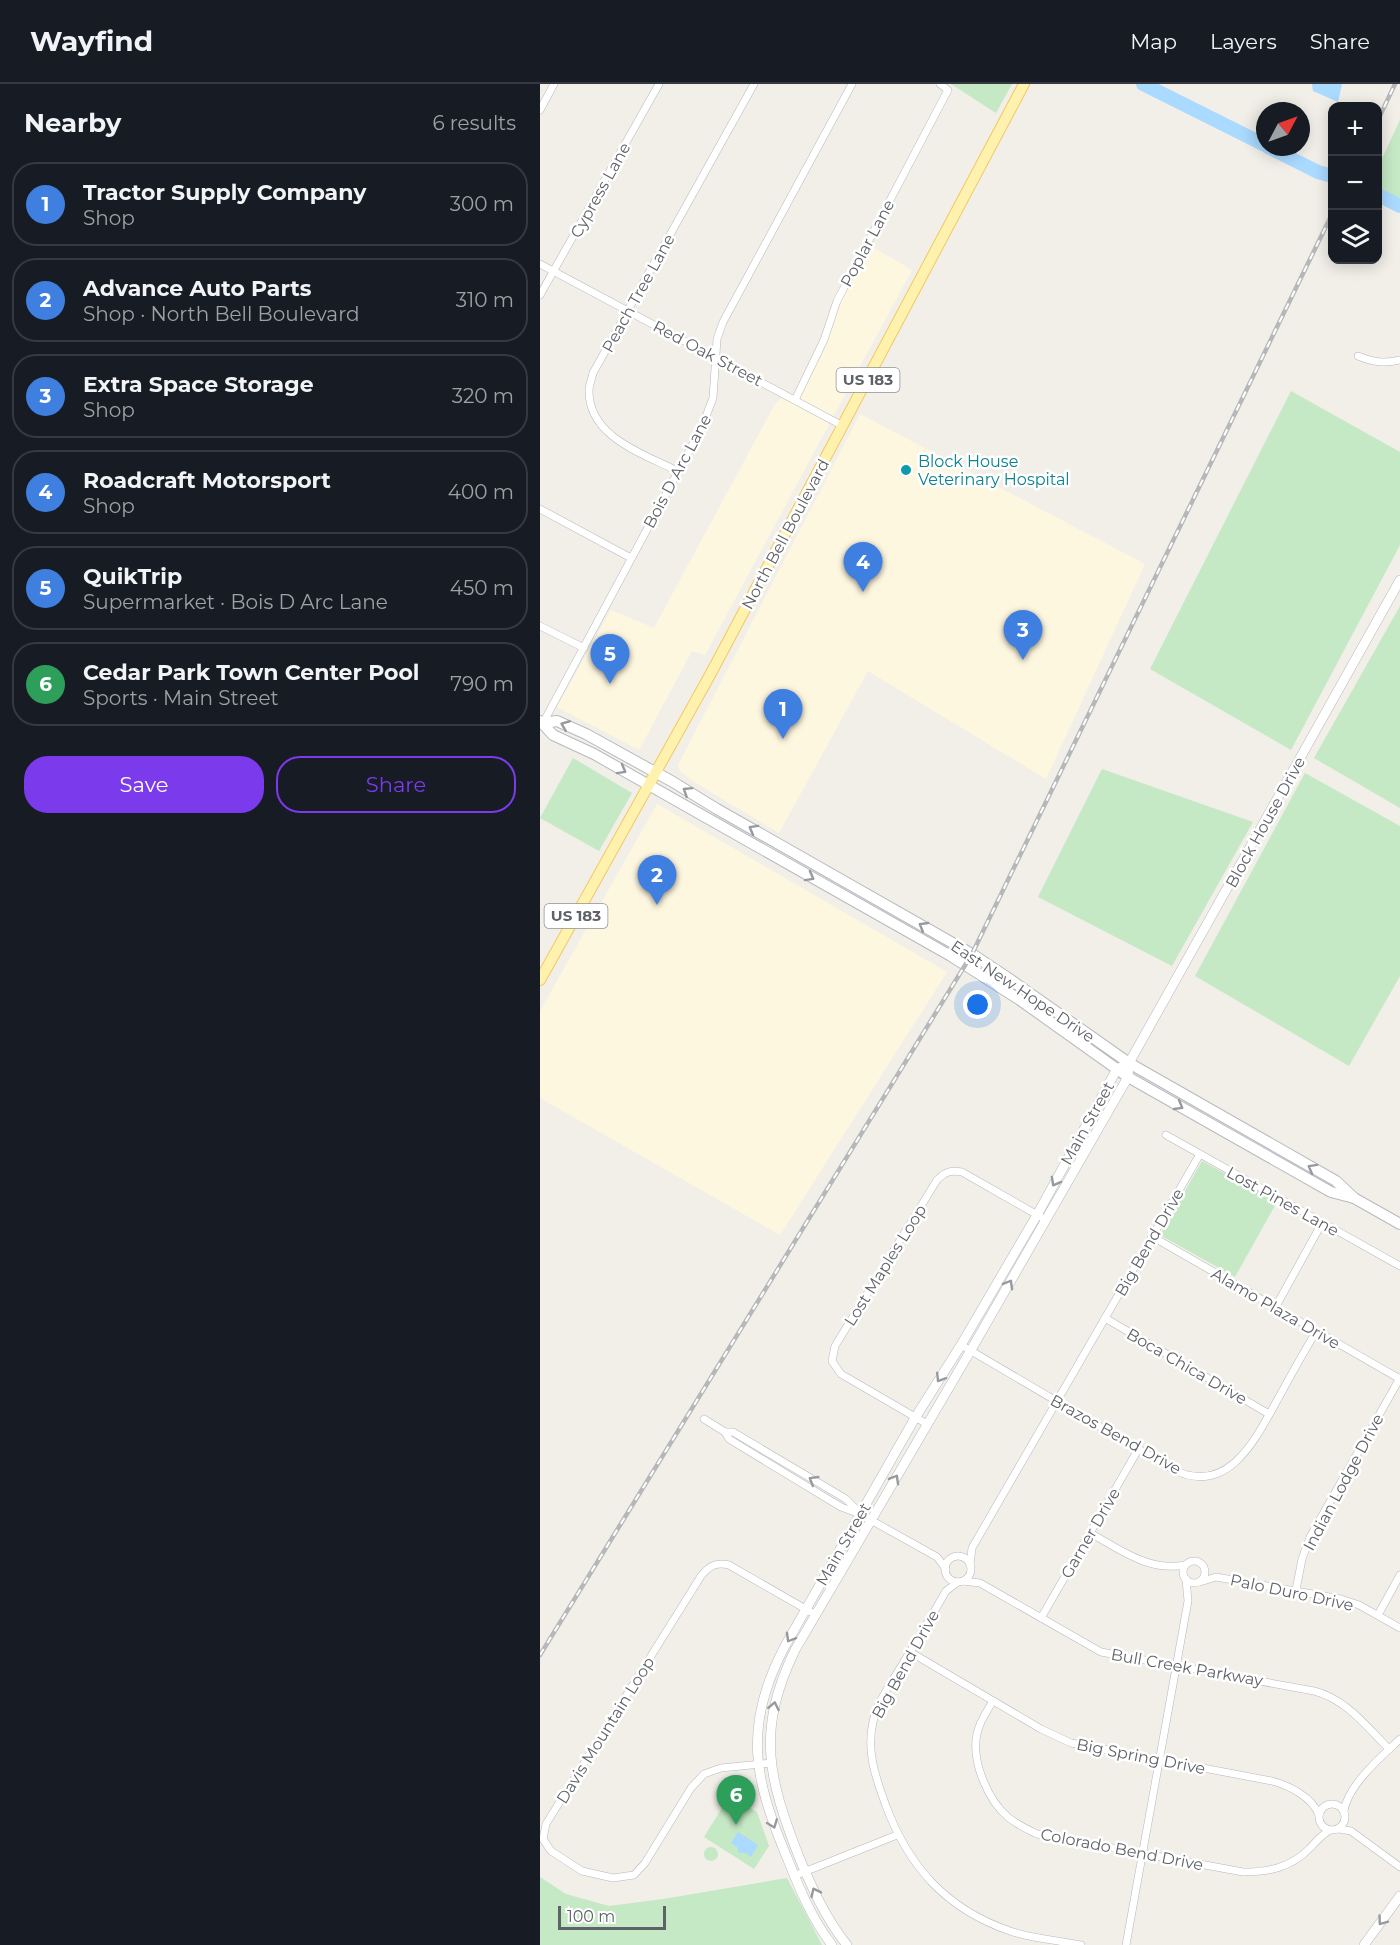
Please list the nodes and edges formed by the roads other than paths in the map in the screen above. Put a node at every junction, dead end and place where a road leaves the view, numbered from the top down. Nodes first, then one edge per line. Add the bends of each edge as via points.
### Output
1 (554, 84) edge
2 (659, 84) edge
3 (754, 84) edge
4 (852, 84) edge
5 (940, 84) edge
6 (1024, 84) edge
7 (540, 110) edge
8 (540, 264) edge
9 (554, 272) junction
10 (540, 295) edge
11 (629, 311) junction
12 (1358, 356) dead end
13 (715, 358) junction
14 (1400, 360) edge
15 (795, 400) junction
16 (843, 426) junction
17 (679, 472) junction
18 (540, 508) edge
19 (631, 558) junction
20 (1400, 580) edge
21 (540, 626) edge
22 (584, 648) junction
23 (542, 722) edge
24 (657, 773) junction
25 (650, 786) junction
26 (540, 980) edge
27 (1129, 1063) junction
28 (1117, 1069) junction
29 (1128, 1077) junction
30 (1166, 1135) dead end
31 (1200, 1154) junction
32 (1354, 1198) junction
33 (1037, 1215) junction
34 (1046, 1221) junction
35 (1322, 1223) junction
36 (1400, 1224) edge
37 (1153, 1237) junction
38 (1400, 1266) edge
39 (1275, 1308) junction
40 (1105, 1318) junction
41 (1316, 1332) junction
42 (961, 1345) junction
43 (971, 1350) junction
44 (1400, 1378) edge
45 (1057, 1401) junction
46 (1269, 1414) junction
47 (915, 1418) junction
48 (704, 1419) dead end
49 (927, 1424) junction
50 (1139, 1448) junction
51 (860, 1514) junction
52 (871, 1520) junction
53 (1090, 1533) junction
54 (972, 1548) junction
55 (937, 1557) junction
56 (956, 1557) junction
57 (1185, 1565) junction
58 (970, 1566) junction
59 (1204, 1566) junction
60 (1170, 1568) junction
61 (947, 1572) junction
62 (1400, 1575) edge
63 (1216, 1577) junction
64 (1185, 1578) junction
65 (961, 1581) junction
66 (980, 1583) junction
67 (1198, 1583) junction
68 (1296, 1590) junction
69 (946, 1591) junction
70 (1188, 1601) junction
71 (806, 1609) junction
72 (816, 1615) junction
73 (1377, 1615) junction
74 (1041, 1618) junction
75 (1400, 1628) edge
76 (910, 1652) junction
77 (1176, 1666) junction
78 (993, 1701) junction
79 (1400, 1739) edge
80 (1389, 1749) junction
81 (1159, 1760) junction
82 (771, 1763) junction
83 (758, 1765) junction
84 (1346, 1800) junction
85 (1331, 1804) junction
86 (1315, 1805) junction
87 (1344, 1811) junction
88 (1320, 1819) junction
89 (1346, 1819) junction
90 (1339, 1829) junction
91 (1330, 1830) junction
92 (1351, 1831) junction
93 (897, 1835) junction
94 (1319, 1837) junction
95 (1142, 1854) junction
96 (1400, 1867) edge
97 (805, 1872) junction
98 (794, 1876) junction
99 (1400, 1896) edge
100 (844, 1944) edge
101 (832, 1945) edge
102 (1081, 1945) edge
103 (1125, 1945) edge
104 (1364, 1945) edge

1 - 7 street
2 - 9 street, Cypress Lane
3 - 11 street, Peach Tree Lane
4 - 13 street, Bois D Arc Lane via 730,307 717,339
5 - 15 street, Poplar Lane via 948,90 837,301 824,340
6 - 16 main road, North Bell Boulevard / US 183
8 - 9 street, Red Oak Street
9 - 10 street, Cypress Lane
9 - 11 street, Red Oak Street
11 - 13 street, Red Oak Street
11 - 17 street, Peach Tree Lane via 593,373 589,391 593,411 602,427 619,442
12 - 14 street via 1373,362
13 - 15 street, Red Oak Street
13 - 17 street, Bois D Arc Lane via 710,411
15 - 16 street, Red Oak Street
16 - 24 main road, North Bell Boulevard / US 183
17 - 19 street, Bois D Arc Lane
18 - 19 street
19 - 22 street, Bois D Arc Lane
20 - 27 street, Block House Drive
21 - 22 street
22 - 23 street, Bois D Arc Lane
24 -> 23 main road, East New Hope Drive via 567,726
23 -> 25 main road, East New Hope Drive via 553,735
24 - 25 main road, North Bell Boulevard / US 183
27 -> 24 main road, East New Hope Drive via 972,954
25 - 26 main road, North Bell Boulevard / US 183
25 -> 28 main road, East New Hope Drive via 951,956
27 - 28 street, Main Street
27 - 29 street, Main Street
32 -> 27 main road, East New Hope Drive via 1336,1181
28 - 29 main road, East New Hope Drive
28 -> 33 street, Main Street
29 -> 32 main road, East New Hope Drive via 1331,1192
29 - 34 street, Main Street
30 - 31 street, Lost Pines Lane
31 - 35 street, Lost Pines Lane
31 - 37 street, Big Bend Drive
32 - 36 main road, East New Hope Drive
33 - 34 street, Lost Maples Loop
33 - 42 street, Main Street
33 - 47 street, Lost Maples Loop via 962,1172 942,1175 835,1346 832,1361 841,1374
43 -> 34 street, Main Street
35 - 38 street, Lost Pines Lane
35 - 39 street
37 - 39 street, Alamo Plaza Drive
37 - 40 street, Big Bend Drive
39 - 41 street, Alamo Plaza Drive
40 - 45 street, Big Bend Drive
40 - 46 street, Boca Chica Drive
41 - 44 street, Alamo Plaza Drive
41 - 46 street, Brazos Bend Drive
42 - 43 street, Brazos Bend Drive
42 -> 47 street, Main Street
43 - 45 street, Brazos Bend Drive
43 - 49 street, Main Street
44 - 68 street, Indian Lodge Drive via 1310,1538
45 - 50 street, Brazos Bend Drive
45 - 54 street, Big Bend Drive
46 - 50 street, Brazos Bend Drive via 1242,1457 1219,1473 1206,1476 1179,1472
47 - 49 street, Lost Maples Loop
47 - 51 street, Main Street
48 - 51 street via 726,1432 729,1439 841,1507
52 -> 49 street, Main Street
50 - 53 street, Garner Drive
51 - 52 street
51 - 71 street, Main Street
52 - 55 street
52 - 72 street, Main Street
53 - 60 street via 1141,1562
53 - 74 street, Garner Drive
54 - 56 street, Big Bend Drive
54 - 58 street, Big Bend Drive
55 - 56 street
55 - 61 street
56 - 58 street via 966,1559
56 - 61 street via 948,1562
57 - 59 street via 1195,1561
57 - 60 street
57 - 64 street
58 - 65 street via 969,1576
58 - 66 street, Bull Creek Parkway
59 - 63 street, Palo Duro Drive
59 - 67 street via 1206,1573
60 - 64 street
61 - 65 street via 952,1580
61 - 69 street, Big Bend Drive
62 - 73 street
63 - 67 street, Palo Duro Drive
63 - 68 street, Palo Duro Drive
64 - 67 street
64 - 70 street
65 - 66 street, Bull Creek Parkway
65 - 69 street, Big Bend Drive
66 - 74 street, Bull Creek Parkway
67 - 70 street
68 - 73 street, Palo Duro Drive via 1341,1599
69 - 76 street, Big Bend Drive
70 - 77 street
71 - 72 street, Davis Mountain Loop
71 -> 83 street, Main Street via 763,1694
71 - 83 street, Davis Mountain Loop via 729,1565 711,1566 546,1824 543,1839 551,1851 582,1871 613,1878 634,1875 704,1774 721,1768
82 -> 72 street, Main Street via 776,1698 795,1650
73 - 75 street, Palo Duro Drive
74 - 77 street, Bull Creek Parkway via 1101,1652
76 - 78 street, Big Spring Drive
76 - 93 street, Big Bend Drive via 880,1704 870,1741 870,1757
77 - 80 street, Bull Creek Parkway via 1332,1696
77 - 81 street
78 - 81 street, Big Spring Drive via 1071,1743
78 - 95 street, Colorado Bend Drive via 977,1732 976,1752 987,1786 1007,1816 1043,1835
79 - 80 street
80 - 84 street
81 - 86 street, Big Spring Drive via 1272,1781
81 - 95 street
82 - 83 street, Davis Mountain Loop
82 - 97 street, Main Street via 780,1806
83 -> 98 street, Main Street via 767,1810
84 - 85 street
84 - 87 street
85 - 86 street
85 - 87 street
85 - 88 street via 1322,1809
86 - 88 street
87 - 89 street
88 - 91 street
88 - 94 street
89 - 90 street
89 - 92 street
90 - 91 street
90 - 92 street
91 - 94 street, Colorado Bend Drive
92 - 96 street
93 - 97 street
93 - 102 street, Big Bend Drive via 925,1875 960,1907 980,1919 1011,1931
94 - 95 street, Colorado Bend Drive via 1293,1861 1266,1872 1243,1872
95 - 103 street
97 - 98 street
100 -> 97 street, Main Street
98 - 101 street, Main Street
99 -> 104 street

